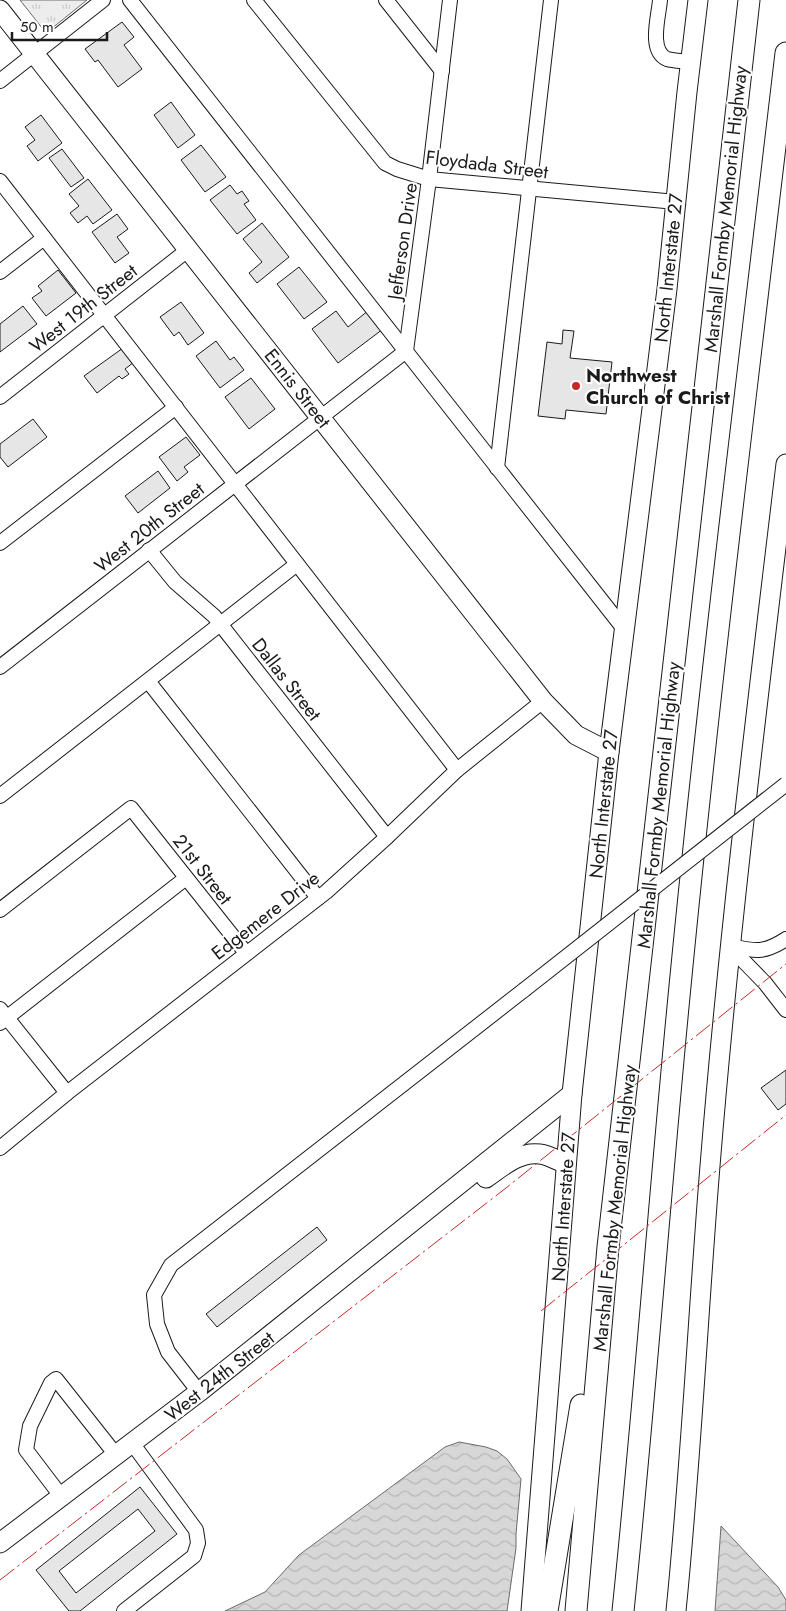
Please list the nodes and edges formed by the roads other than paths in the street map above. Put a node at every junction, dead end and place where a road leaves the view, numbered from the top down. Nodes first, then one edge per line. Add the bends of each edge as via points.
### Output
1 (103, 0) edge
2 (130, 0) edge
3 (254, 0) edge
4 (386, 0) edge
5 (450, 0) edge
6 (552, 0) edge
7 (660, 0) edge
8 (698, 0) edge
9 (749, 0) edge
10 (0, 10) edge
11 (34, 53) junction
12 (786, 54) edge
13 (690, 62) junction
14 (442, 71) junction
15 (0, 81) edge
16 (786, 168) edge
17 (429, 179) junction
18 (0, 182) edge
19 (530, 188) junction
20 (676, 202) junction
21 (44, 238) junction
22 (189, 249) junction
23 (761, 267) junction
24 (0, 272) edge
25 (104, 315) junction
26 (406, 351) junction
27 (0, 397) edge
28 (176, 407) junction
29 (321, 418) junction
30 (786, 464) edge
31 (497, 468) junction
32 (235, 484) junction
33 (0, 543) edge
34 (149, 550) junction
35 (297, 564) junction
36 (220, 624) junction
37 (624, 629) junction
38 (0, 667) edge
39 (148, 681) junction
40 (543, 701) junction
41 (608, 752) junction
42 (456, 770) junction
43 (786, 784) edge
44 (0, 796) edge
45 (387, 837) junction
46 (186, 878) junction
47 (318, 898) junction
48 (0, 910) edge
49 (786, 939) edge
50 (729, 946) junction
51 (246, 953) junction
52 (786, 1010) edge
53 (2, 1017) edge
54 (67, 1094) junction
55 (572, 1094) junction
56 (0, 1148) edge
57 (566, 1164) junction
58 (434, 1204) junction
59 (608, 1247) junction
60 (199, 1392) junction
61 (642, 1428) junction
62 (132, 1443) junction
63 (116, 1455) junction
64 (61, 1496) junction
65 (0, 1542) edge
66 (124, 1611) edge
67 (531, 1611) edge
68 (547, 1611) edge
69 (576, 1611) edge
70 (623, 1611) edge
71 (638, 1611) edge
72 (676, 1611) edge

1 - 11 street
2 - 26 street
3 - 17 street, Floydada Street via 385,163
4 - 14 street
5 - 14 street, Jefferson Drive
6 - 19 street
7 - 13 street via 655,44 667,58
8 - 13 main road, North Interstate 27
9 - 59 highway, Marshall Formby Memorial Highway
10 - 11 main road, Ennis Street
11 - 15 street
11 - 22 main road, Ennis Street
12 - 23 highway
13 - 20 main road, North Interstate 27
14 - 17 street, Jefferson Drive
16 - 23 highway
17 - 19 street, Floydada Street
17 - 26 street, Jefferson Drive
18 - 21 street
19 - 20 street, Floydada Street
19 - 31 street
20 - 37 main road, North Interstate 27
21 - 24 street
21 - 25 street
22 - 25 street, West 19th Street
22 - 29 main road, Ennis Street
23 - 61 highway via 680,979
25 - 27 street, West 19th Street
25 - 28 street
26 - 29 street
26 - 31 street
28 - 32 street
28 - 33 street
29 - 32 street, West 20th Street
29 - 40 main road, Ennis Street
30 - 50 main road
31 - 37 street
32 - 34 street, West 20th Street
32 - 35 street
34 - 36 street, Dallas Street via 175,582
34 - 38 street, West 20th Street
35 - 36 street
35 - 42 street
36 - 39 street
36 - 45 street, Dallas Street
37 - 41 main road, North Interstate 27
39 - 44 street
39 - 47 street
40 - 41 main road, Ennis Street via 576,735
40 - 42 street, Edgemere Drive
41 - 55 main road, North Interstate 27
42 - 45 street, Edgemere Drive
43 - 60 street, bridge via 172,1265 154,1295 157,1324 168,1352
45 - 47 street, Edgemere Drive
46 - 48 street, 21st Street via 130,808
46 - 51 street, 21st Street
46 - 53 street
47 - 51 street, Edgemere Drive
49 - 50 street via 771,948 754,951
50 - 52 street
50 - 72 main road
51 - 54 street, Edgemere Drive
53 - 54 street
54 - 56 street, Edgemere Drive
55 - 57 main road, North Interstate 27
55 - 58 main road, West 24th Street
57 - 58 main road, West 24th Street via 540,1154 523,1155 478,1184
57 - 67 main road, North Interstate 27
58 - 60 main road, West 24th Street
59 - 68 highway
59 - 69 highway, Marshall Formby Memorial Highway
60 - 62 main road, West 24th Street
61 - 70 highway
61 - 71 highway
62 - 63 main road, West 24th Street
62 - 66 street via 196,1530 198,1543 194,1556
63 - 64 main road, West 24th Street
63 - 64 street via 56,1378 30,1426 26,1450
64 - 65 main road, West 24th Street

